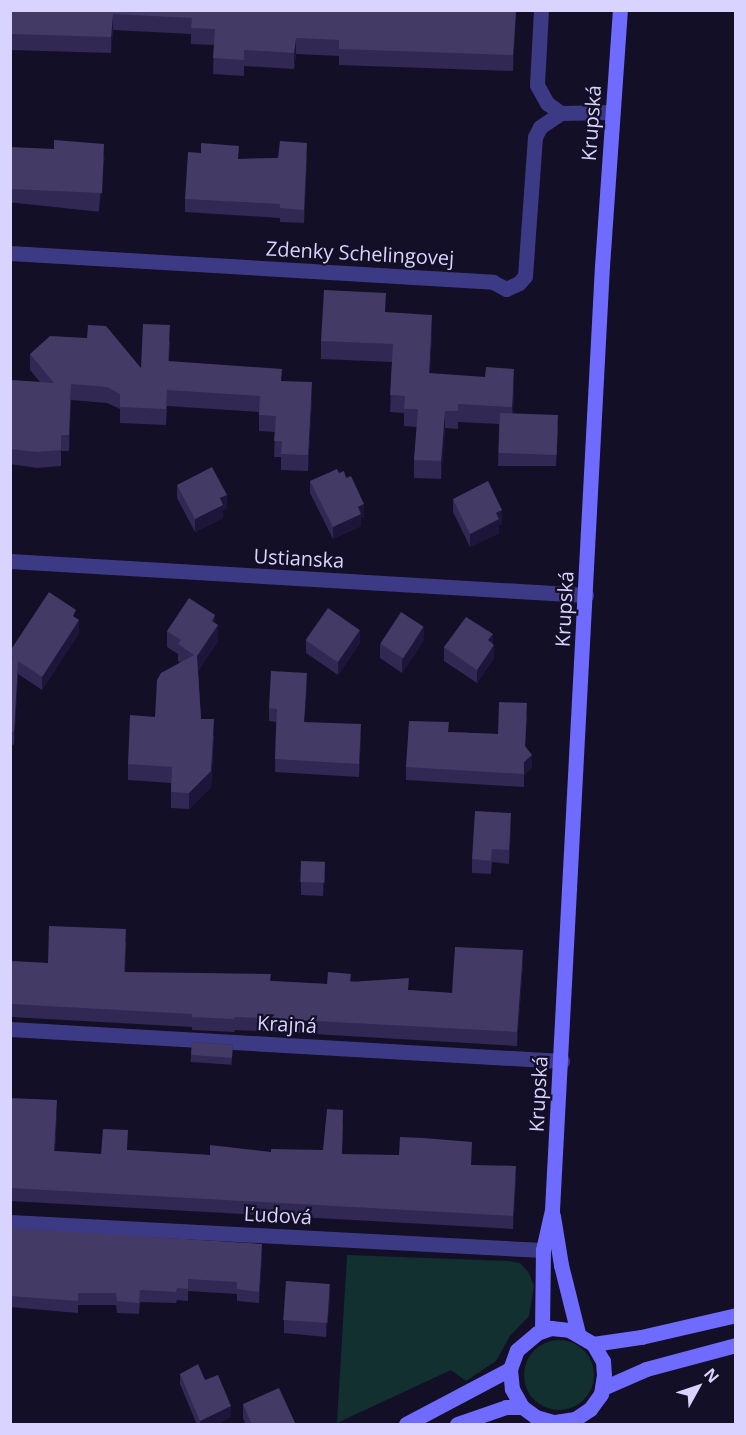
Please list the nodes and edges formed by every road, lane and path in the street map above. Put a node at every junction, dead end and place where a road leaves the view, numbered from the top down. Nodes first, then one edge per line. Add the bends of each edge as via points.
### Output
1 (541, 10) edge
2 (620, 10) edge
3 (612, 112) junction
4 (561, 113) junction
5 (10, 253) edge
6 (10, 561) edge
7 (586, 594) junction
8 (10, 1029) edge
9 (562, 1061) junction
10 (552, 1210) junction
11 (10, 1222) edge
12 (543, 1250) junction
13 (735, 1315) edge
14 (542, 1330) junction
15 (578, 1333) junction
16 (593, 1344) junction
17 (735, 1345) edge
18 (510, 1369) junction
19 (603, 1388) junction
20 (522, 1407) junction
21 (580, 1421) edge
22 (547, 1423) edge
23 (406, 1425) edge
24 (457, 1425) edge

1 - 4 street via 537,85 548,104
2 - 3 street, Krupská
3 - 4 street
3 - 7 street, Krupská
4 - 5 street, Zdenky Schelingovej via 540,128 535,137 525,276 506,289 493,282
6 - 7 street, Ustianska
7 - 9 street, Krupská
8 - 9 street, Krajná
9 - 10 street, Krupská
10 - 12 street, Krupská
10 - 15 street, Krupská
11 - 12 street, Ľudová
12 - 14 street, Krupská
13 - 16 street
14 - 15 street via 560,1328
14 - 18 street via 520,1346
15 - 16 street
16 - 19 street via 603,1361
17 - 19 street via 646,1369
18 - 20 street via 513,1389
18 - 23 street
19 - 21 street
20 - 22 street
20 - 24 street via 506,1407
21 - 22 street

